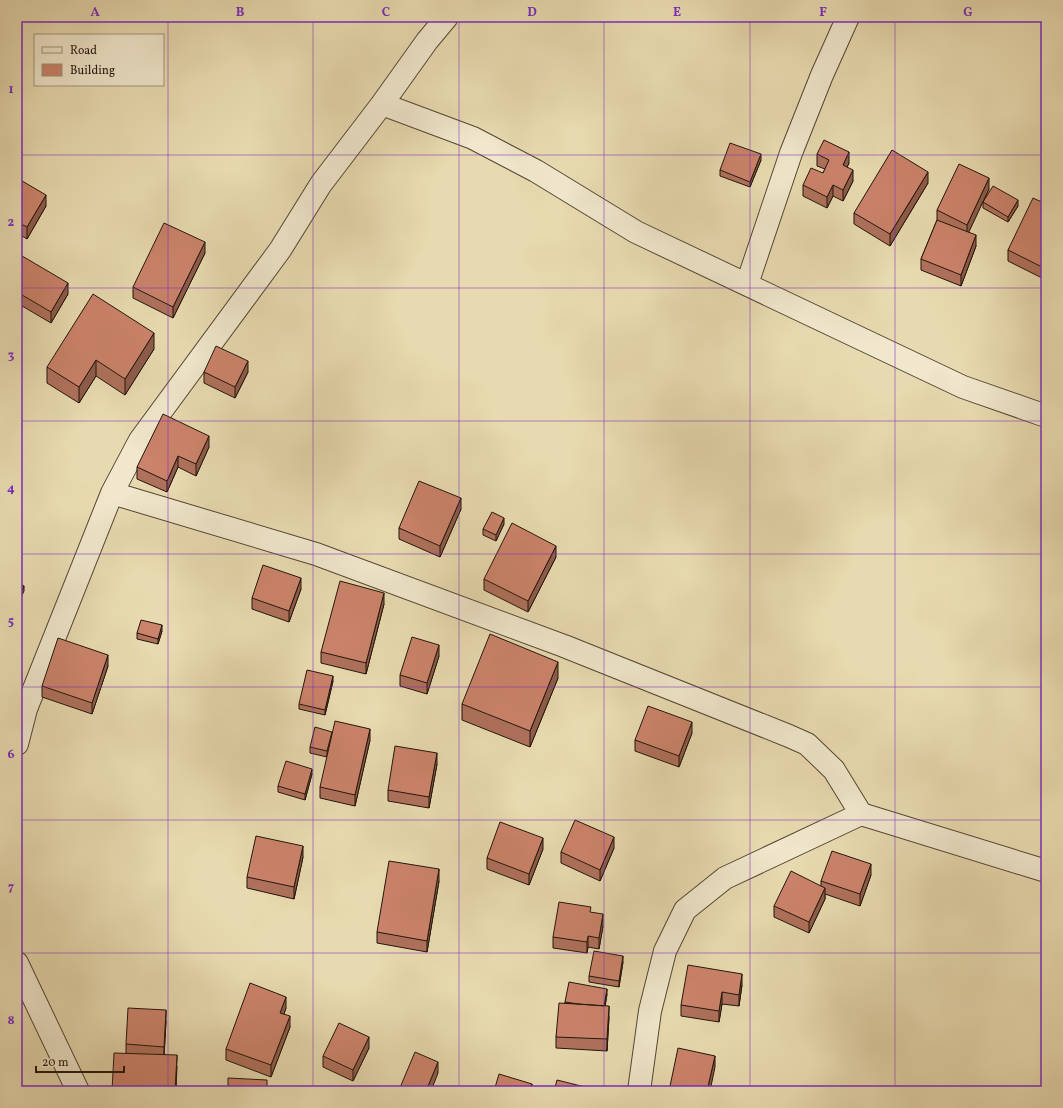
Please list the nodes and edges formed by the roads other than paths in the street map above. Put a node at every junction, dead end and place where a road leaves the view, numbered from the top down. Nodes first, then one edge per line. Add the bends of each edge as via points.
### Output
1 (447, 17) edge
2 (848, 17) edge
3 (382, 104) junction
4 (747, 284) junction
5 (1046, 416) edge
6 (112, 493) junction
7 (17, 744) edge
8 (861, 814) junction
9 (1046, 871) edge
10 (17, 963) edge
11 (78, 1091) edge
12 (639, 1091) edge

1 - 3 street via 426,41
2 - 4 street via 791,153
3 - 4 street via 473,138 536,171 636,232
3 - 6 street via 321,184 280,250 140,440
4 - 5 street via 963,387
6 - 7 street via 26,709
6 - 8 street via 316,554 564,646 789,736 807,744 834,770
8 - 9 street
8 - 12 street via 725,878 685,910 663,958 650,1011
10 - 11 street

